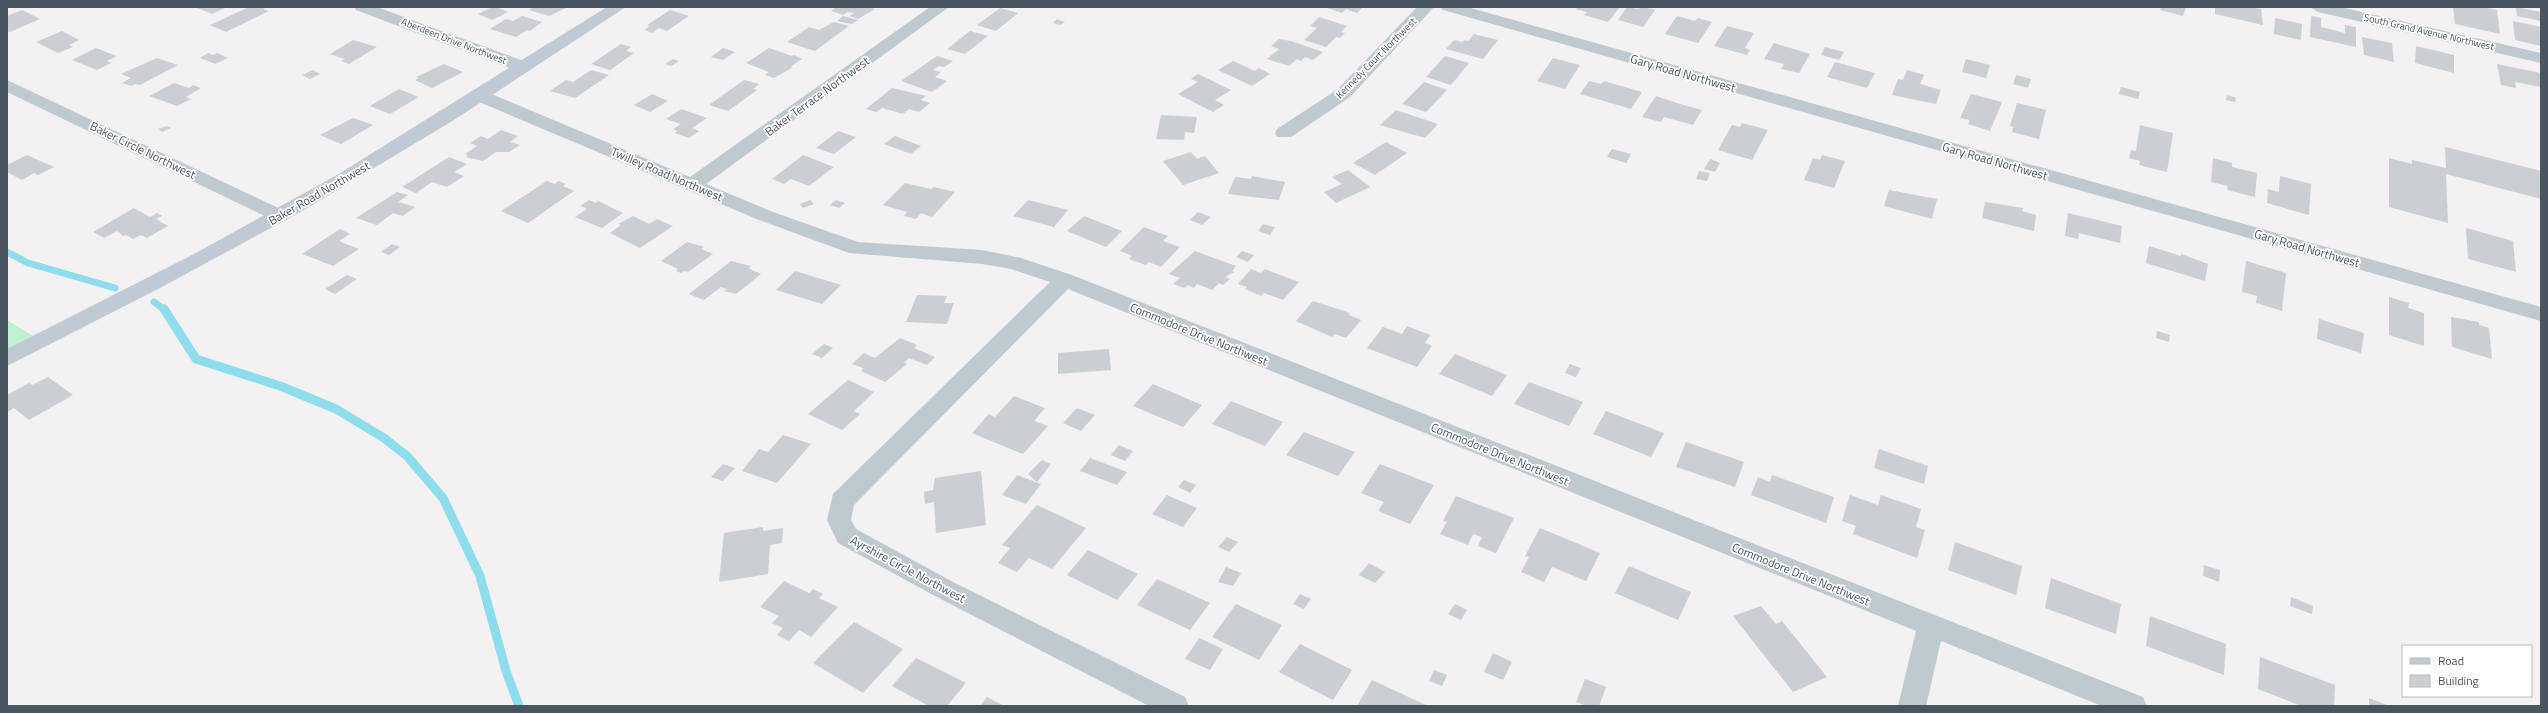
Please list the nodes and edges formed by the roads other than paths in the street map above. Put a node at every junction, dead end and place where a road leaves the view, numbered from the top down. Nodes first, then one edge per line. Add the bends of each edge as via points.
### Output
1 (362, 7) edge
2 (618, 7) edge
3 (941, 7) edge
4 (1426, 7) edge
5 (1448, 7) edge
6 (2318, 7) edge
7 (2541, 58) edge
8 (523, 67) junction
9 (7, 85) edge
10 (478, 95) junction
11 (1284, 133) dead end
12 (693, 184) junction
13 (280, 216) junction
14 (856, 248) joint
15 (1065, 280) junction
16 (2541, 314) edge
17 (7, 358) edge
18 (1931, 625) junction
19 (1175, 706) edge
20 (1912, 706) edge
21 (2133, 706) edge

1 - 8 street, Aberdeen Drive Northwest
2 - 8 street, Baker Road Northwest
3 - 12 street, Baker Terrace Northwest
4 - 11 street, Kennedy Court Northwest via 1344,93
5 - 16 street, Gary Road Northwest
6 - 7 street, South Grand Avenue Northwest
8 - 10 street, Baker Road Northwest
9 - 13 street, Baker Circle Northwest
10 - 12 street, Twilley Road Northwest
10 - 13 street, Baker Road Northwest via 391,151
12 - 14 street, Twilley Road Northwest via 766,216
13 - 17 street, Baker Road Northwest
14 - 15 street, Commodore Drive Northwest via 982,257 1014,263
15 - 18 street, Commodore Drive Northwest
15 - 19 street, Ayrshire Circle Northwest via 842,501 839,520 847,536 944,589
18 - 20 street
18 - 21 street, Commodore Drive Northwest

